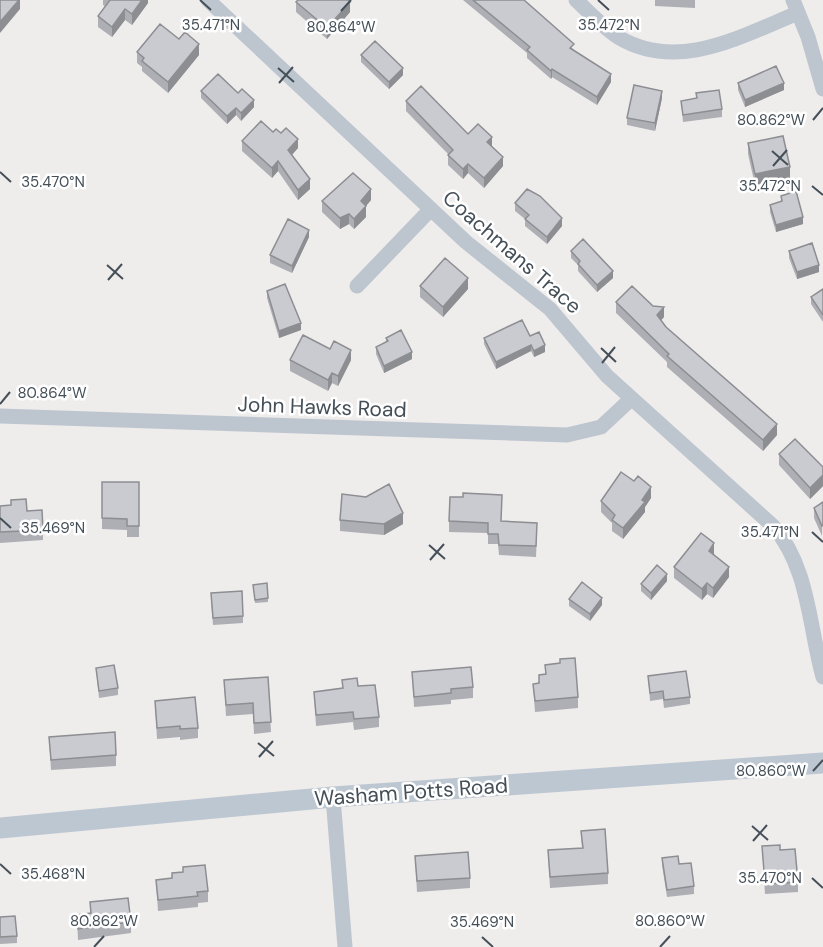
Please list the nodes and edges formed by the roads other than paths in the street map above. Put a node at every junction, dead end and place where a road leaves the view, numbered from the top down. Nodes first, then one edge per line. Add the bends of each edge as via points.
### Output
1 (208, 0) edge
2 (576, 0) edge
3 (796, 6) edge
4 (823, 89) edge
5 (431, 209) junction
6 (357, 286) dead end
7 (631, 399) junction
8 (0, 416) edge
9 (823, 677) edge
10 (823, 763) edge
11 (333, 797) junction
12 (0, 828) edge
13 (345, 947) edge

1 - 5 street, Coachmans Trace
2 - 3 street via 617,36 644,49 668,53 715,46
3 - 4 street
5 - 6 street
5 - 7 street, Coachmans Trace via 550,309
7 - 8 street, John Hawks Road via 601,427 567,435
7 - 9 street, Coachmans Trace via 784,538 799,569
10 - 11 street, Washam Potts Road
11 - 12 street, Washam Potts Road
11 - 13 street

